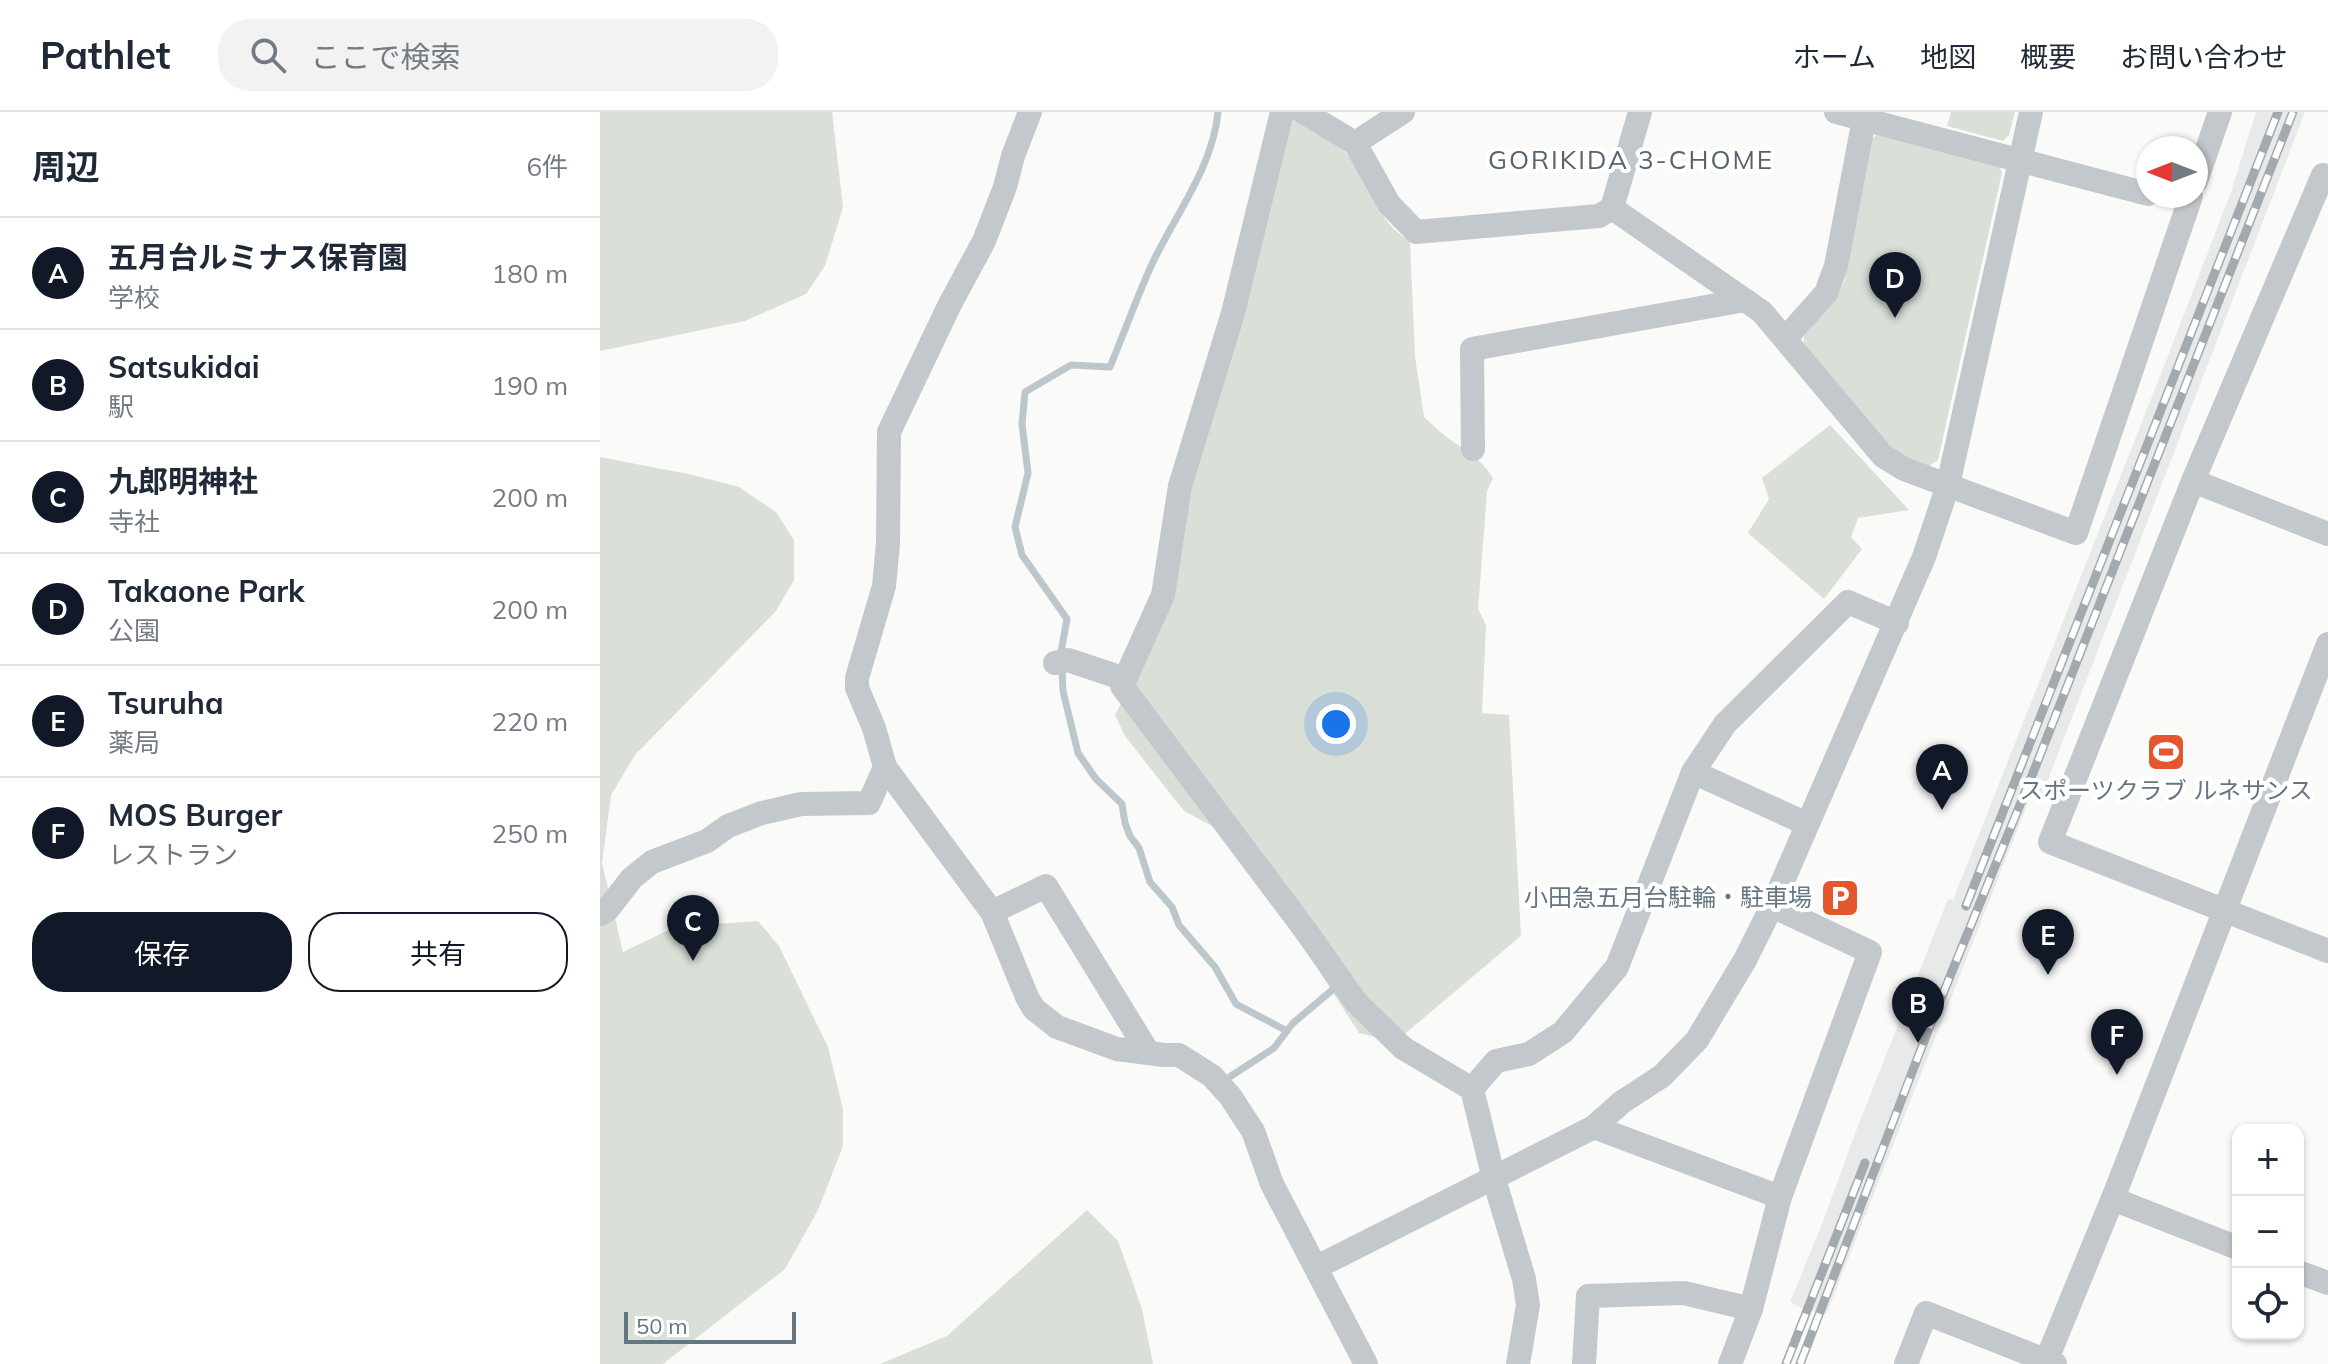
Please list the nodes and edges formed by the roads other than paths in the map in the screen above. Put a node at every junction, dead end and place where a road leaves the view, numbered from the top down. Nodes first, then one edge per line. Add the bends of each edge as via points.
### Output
1 (1030, 112) edge
2 (1282, 112) edge
3 (1303, 112) edge
4 (1403, 112) edge
5 (1640, 112) edge
6 (1836, 112) edge
7 (2031, 112) edge
8 (2220, 112) edge
9 (1864, 119) junction
10 (1355, 143) junction
11 (2208, 146) edge
12 (2019, 160) junction
13 (2328, 177) edge
14 (2136, 191) edge
15 (1612, 208) junction
16 (2186, 208) edge
17 (1745, 300) junction
18 (1785, 339) junction
19 (1473, 449) dead end
20 (2193, 481) junction
21 (1948, 485) junction
22 (2328, 534) edge
23 (1897, 623) junction
24 (2328, 644) edge
25 (1062, 661) dead end
26 (1125, 679) junction
27 (885, 767) junction
28 (1693, 772) junction
29 (1807, 824) junction
30 (1772, 906) junction
31 (2223, 911) junction
32 (992, 912) junction
33 (600, 914) edge
34 (2328, 951) edge
35 (1148, 1052) junction
36 (1472, 1089) junction
37 (1594, 1127) junction
38 (1494, 1179) junction
39 (1780, 1197) junction
40 (2113, 1199) junction
41 (2232, 1246) edge
42 (1317, 1267) junction
43 (2304, 1274) edge
44 (2328, 1283) edge
45 (1751, 1309) junction
46 (2049, 1363) edge
47 (1366, 1364) edge
48 (1518, 1364) edge
49 (1584, 1364) edge
50 (1730, 1364) edge
51 (1906, 1364) edge

1 - 27 street via 984,241 889,432 884,586 857,678
2 - 26 street via 1233,313 1180,486 1163,595
3 - 10 street
4 - 10 street
5 - 15 street
6 - 9 street
7 - 12 street
8 - 11 street
9 - 12 street
9 - 18 street via 1836,266 1826,293
10 - 15 street via 1389,204 1416,232 1599,216
12 - 14 street
12 - 21 street
13 - 20 street via 2323,175
15 - 17 street
16 - 21 street via 2076,533
17 - 18 street
17 - 19 street via 1472,349
18 - 21 street via 1883,456
20 - 22 street
20 - 31 street via 2050,842
21 - 23 street
23 - 28 street via 1848,602 1725,724
23 - 29 street
24 - 31 street
25 - 26 street
26 - 36 street via 1122,686 1356,1002 1403,1048
27 - 32 street
27 - 33 street via 869,803 801,804 728,826 707,841 652,862
28 - 29 street
28 - 36 street via 1617,967 1563,1032 1529,1054 1496,1061
29 - 30 street
30 - 37 street via 1697,1040 1662,1076
30 - 39 street via 1870,952
31 - 34 street
31 - 40 street
32 - 35 street via 1034,1009 1057,1027 1117,1049
32 - 35 street via 1046,886
35 - 42 street via 1179,1055 1212,1076 1230,1096 1253,1131 1272,1184
36 - 38 street
37 - 38 street
37 - 39 street
38 - 42 street
38 - 48 street via 1528,1305
39 - 45 street
40 - 41 street
40 - 46 street
42 - 47 street
43 - 44 street
45 - 49 street via 1684,1293 1588,1296
45 - 50 street
46 - 51 street via 1926,1313

